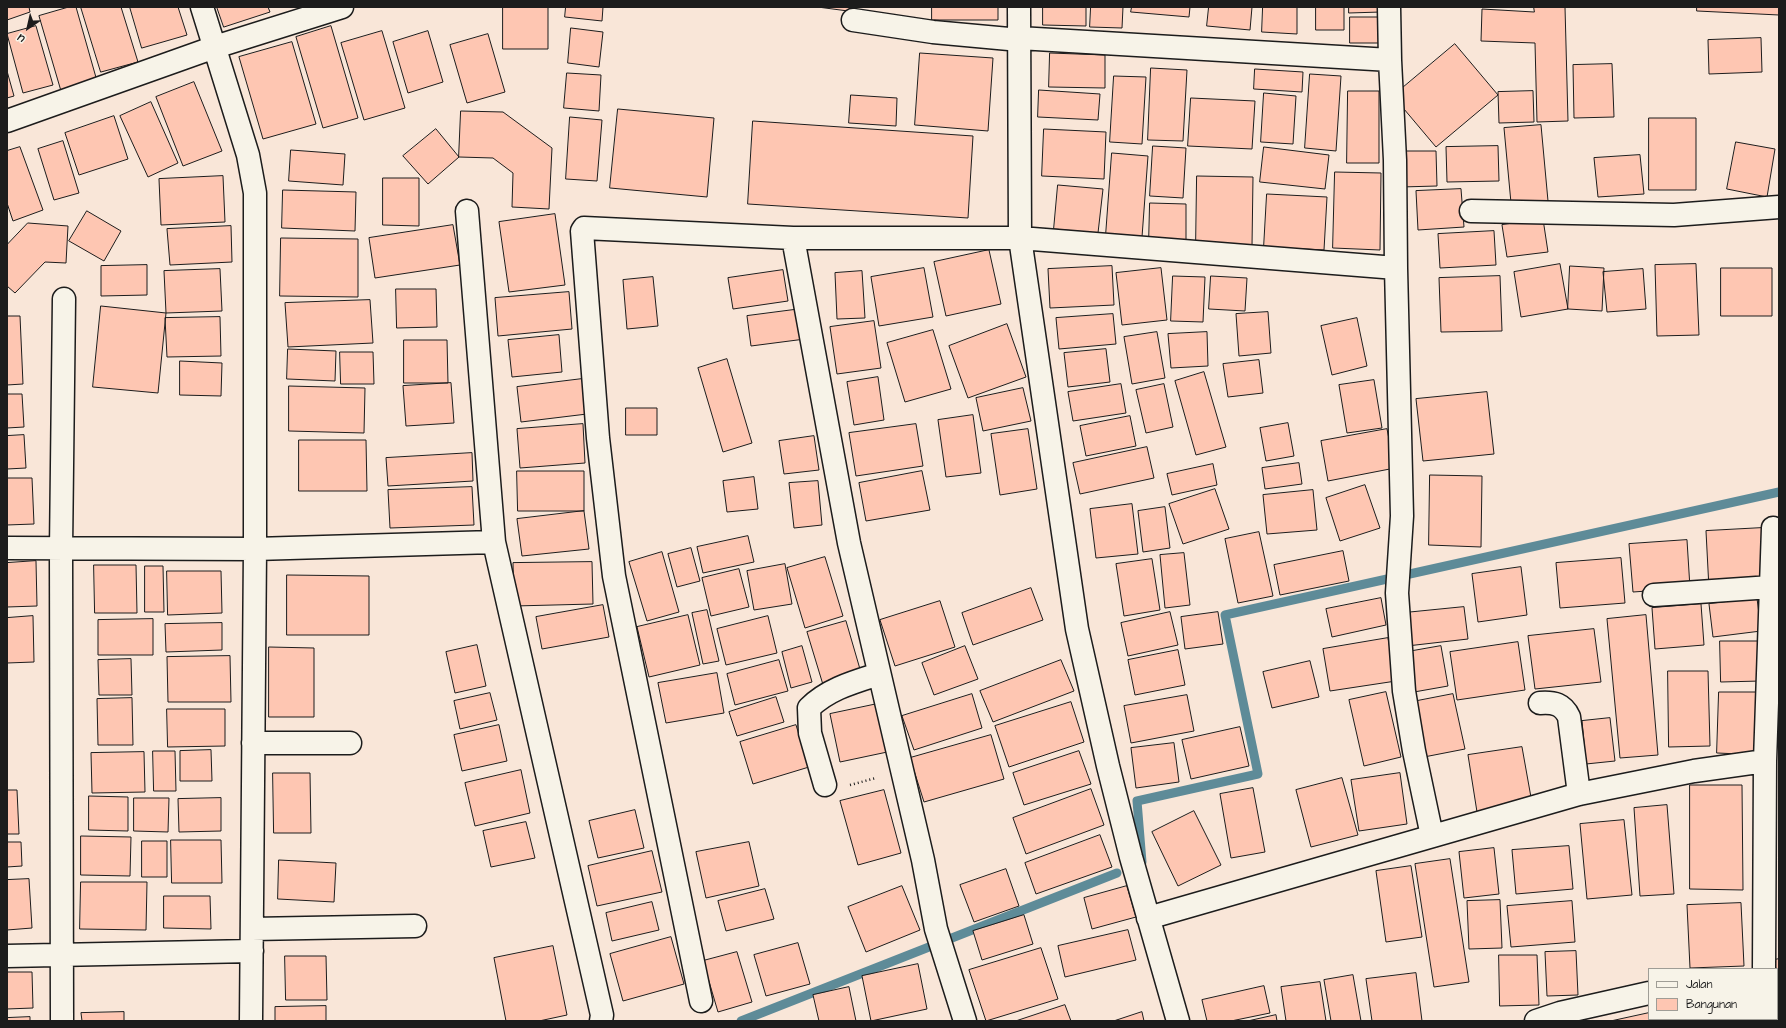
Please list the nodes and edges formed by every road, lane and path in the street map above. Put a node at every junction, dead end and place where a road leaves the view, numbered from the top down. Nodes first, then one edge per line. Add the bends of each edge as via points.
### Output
1 (202, 7) edge
2 (342, 7) edge
3 (1019, 7) edge
4 (1389, 7) edge
5 (853, 20) dead end
6 (1019, 38) junction
7 (215, 47) junction
8 (1390, 60) junction
9 (7, 122) edge
10 (1779, 207) edge
11 (467, 211) dead end
12 (1471, 211) dead end
13 (793, 238) junction
14 (1020, 238) junction
15 (1396, 268) junction
16 (64, 299) dead end
17 (1773, 528) dead end
18 (494, 542) junction
19 (7, 548) edge
20 (61, 549) junction
21 (255, 549) junction
22 (1771, 587) junction
23 (1654, 595) dead end
24 (879, 674) junction
25 (1540, 702) dead end
26 (253, 743) junction
27 (350, 743) dead end
28 (1764, 761) junction
29 (902, 770) junction
30 (825, 785) joint
31 (1579, 794) junction
32 (1432, 836) junction
33 (1148, 918) junction
34 (415, 926) dead end
35 (252, 929) junction
36 (252, 951) junction
37 (62, 955) junction
38 (7, 956) edge
39 (1764, 968) edge
40 (1648, 993) edge
41 (701, 1001) dead end
42 (62, 1021) edge
43 (251, 1021) edge
44 (601, 1021) edge
45 (965, 1021) edge
46 (1178, 1021) edge
47 (1536, 1021) edge

1 - 7 street
2 - 7 street
3 - 6 street
4 - 8 street
5 - 6 street via 933,32
6 - 8 street
6 - 14 street
7 - 9 street
7 - 21 street via 248,155 255,193
8 - 15 street via 1396,160
10 - 12 street via 1674,215
11 - 18 street
13 - 14 street
13 - 24 street via 849,543
13 - 41 street via 584,228 582,231 598,438 614,576
14 - 15 street
14 - 33 street via 1077,629 1110,774
15 - 32 street via 1402,516 1397,593 1404,691
16 - 20 street
17 - 22 street
18 - 21 street
18 - 44 street via 602,1014
19 - 20 street
20 - 21 street
20 - 37 street
21 - 26 street
22 - 23 street
22 - 28 street
24 - 29 street
24 - 30 street via 842,686 818,699 809,708 810,733
25 - 31 street via 1560,705 1569,717
26 - 27 street
26 - 35 street
28 - 31 street via 1694,770
28 - 39 street
29 - 30 path via 845,786
29 - 45 street via 936,929
31 - 32 street
32 - 33 street
33 - 46 street
34 - 35 street
35 - 36 street
36 - 37 street
36 - 43 street
37 - 38 street
37 - 42 street
40 - 47 street

